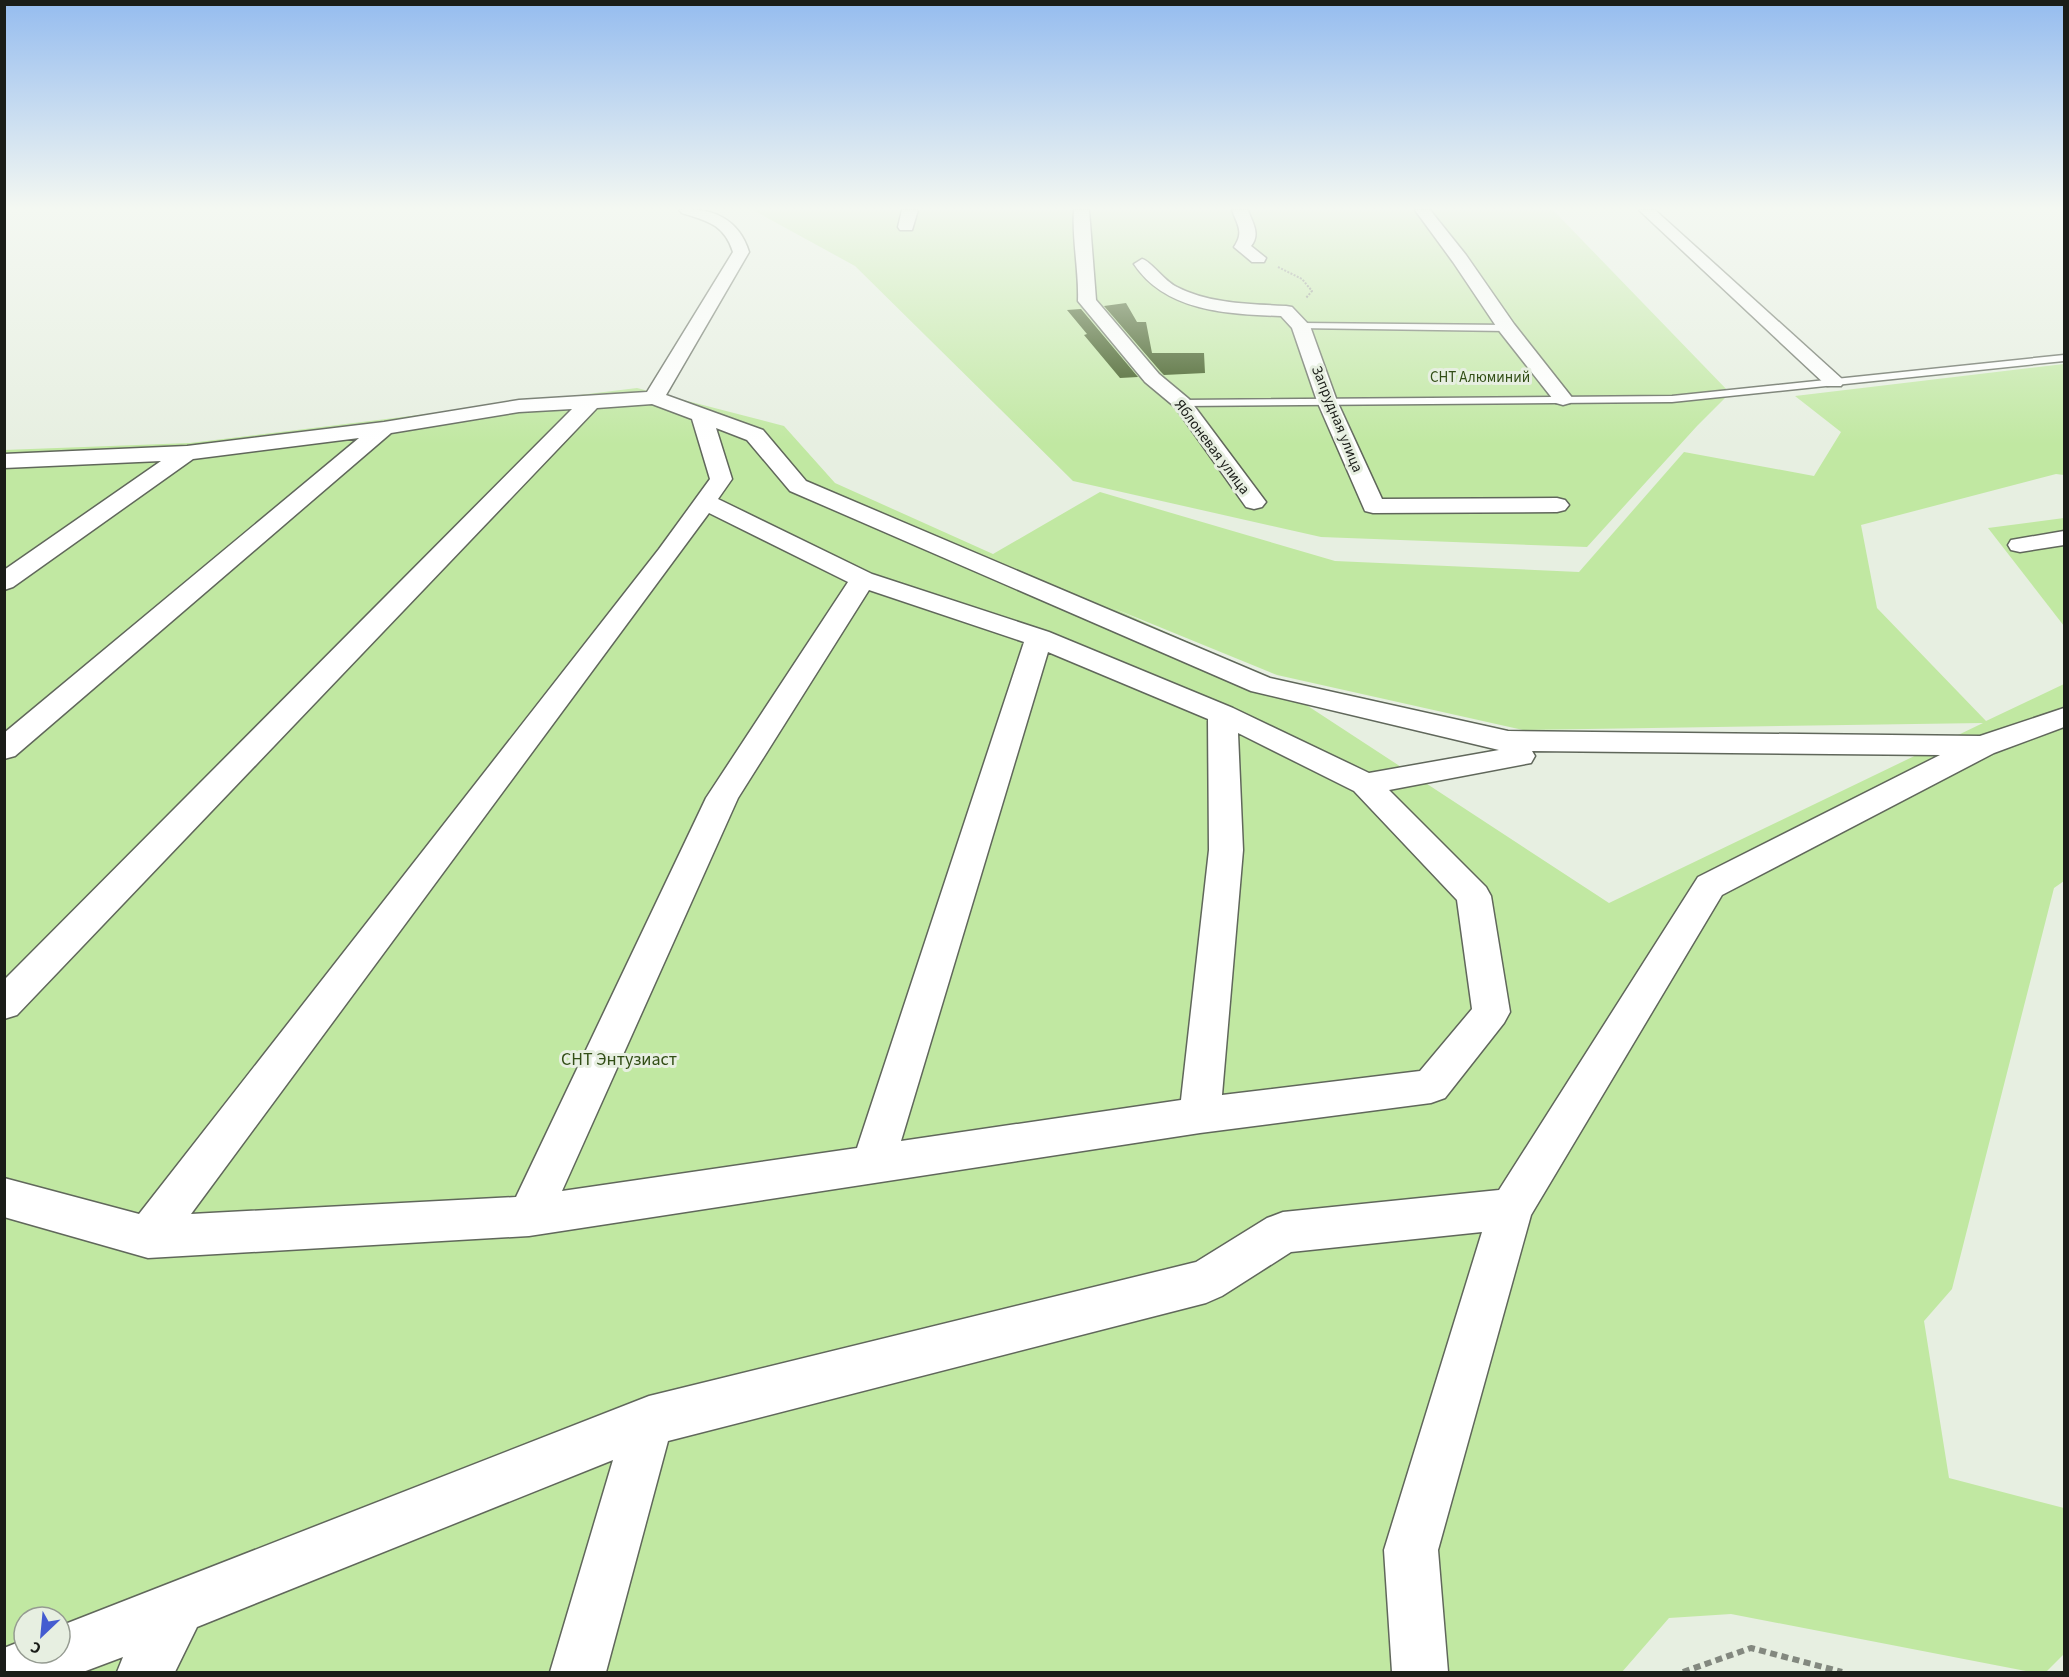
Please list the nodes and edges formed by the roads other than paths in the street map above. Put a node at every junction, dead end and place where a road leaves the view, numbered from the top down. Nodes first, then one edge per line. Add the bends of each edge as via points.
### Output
1 (719, 288) edge
2 (1087, 288) edge
3 (1167, 288) edge
4 (1480, 288) edge
5 (1732, 288) edge
6 (1300, 326) junction
7 (1507, 328) junction
8 (2064, 358) edge
9 (1834, 382) junction
10 (654, 398) junction
11 (1563, 399) junction
12 (1327, 401) junction
13 (591, 402) junction
14 (1182, 403) junction
15 (701, 415) junction
16 (384, 428) junction
17 (187, 453) junction
18 (4, 461) edge
19 (705, 502) junction
20 (1254, 502) dead end
21 (1557, 505) dead end
22 (2064, 538) edge
23 (2019, 545) dead end
24 (862, 579) junction
25 (4, 582) edge
26 (1039, 638) junction
27 (1223, 714) junction
28 (2064, 717) edge
29 (1508, 741) junction
30 (1983, 746) junction
31 (4, 749) edge
32 (1365, 784) junction
33 (4, 1004) edge
34 (1200, 1115) junction
35 (872, 1166) junction
36 (4, 1197) edge
37 (1511, 1209) junction
38 (529, 1216) junction
39 (148, 1237) junction
40 (649, 1421) junction
41 (178, 1607) junction
42 (14, 1672) edge
43 (145, 1672) edge
44 (578, 1672) edge
45 (1420, 1672) edge

1 - 10 street
2 - 14 street, Яблоневая улица via 1087,301 1152,378
3 - 6 street via 1233,309 1286,311
4 - 7 street
5 - 9 street
6 - 7 lane
6 - 12 street, Запрудная улица
7 - 11 street
8 - 9 lane
9 - 11 lane via 1672,399
10 - 13 street
10 - 15 street
11 - 12 lane
12 - 14 lane
12 - 21 street, Запрудная улица via 1373,506
13 - 16 street via 519,406
13 - 33 street
14 - 20 street, Яблоневая улица
15 - 19 street via 721,479
15 - 29 street via 755,435 798,486 1261,685
16 - 17 street
16 - 31 street
17 - 18 street
17 - 25 street
19 - 24 street
19 - 39 street
22 - 23 street
24 - 26 street
24 - 38 street via 722,798
26 - 27 street
26 - 35 street
27 - 32 street
27 - 34 street via 1226,850
28 - 30 street
29 - 30 street
29 - 32 street via 1520,756
30 - 37 street via 1710,886
32 - 34 street via 1474,896 1491,1011 1431,1086
34 - 35 street
35 - 38 street
36 - 39 street
37 - 40 street via 1283,1232 1206,1281
37 - 45 street via 1411,1550
38 - 39 street
40 - 41 street
40 - 44 street
41 - 42 street
41 - 43 street

